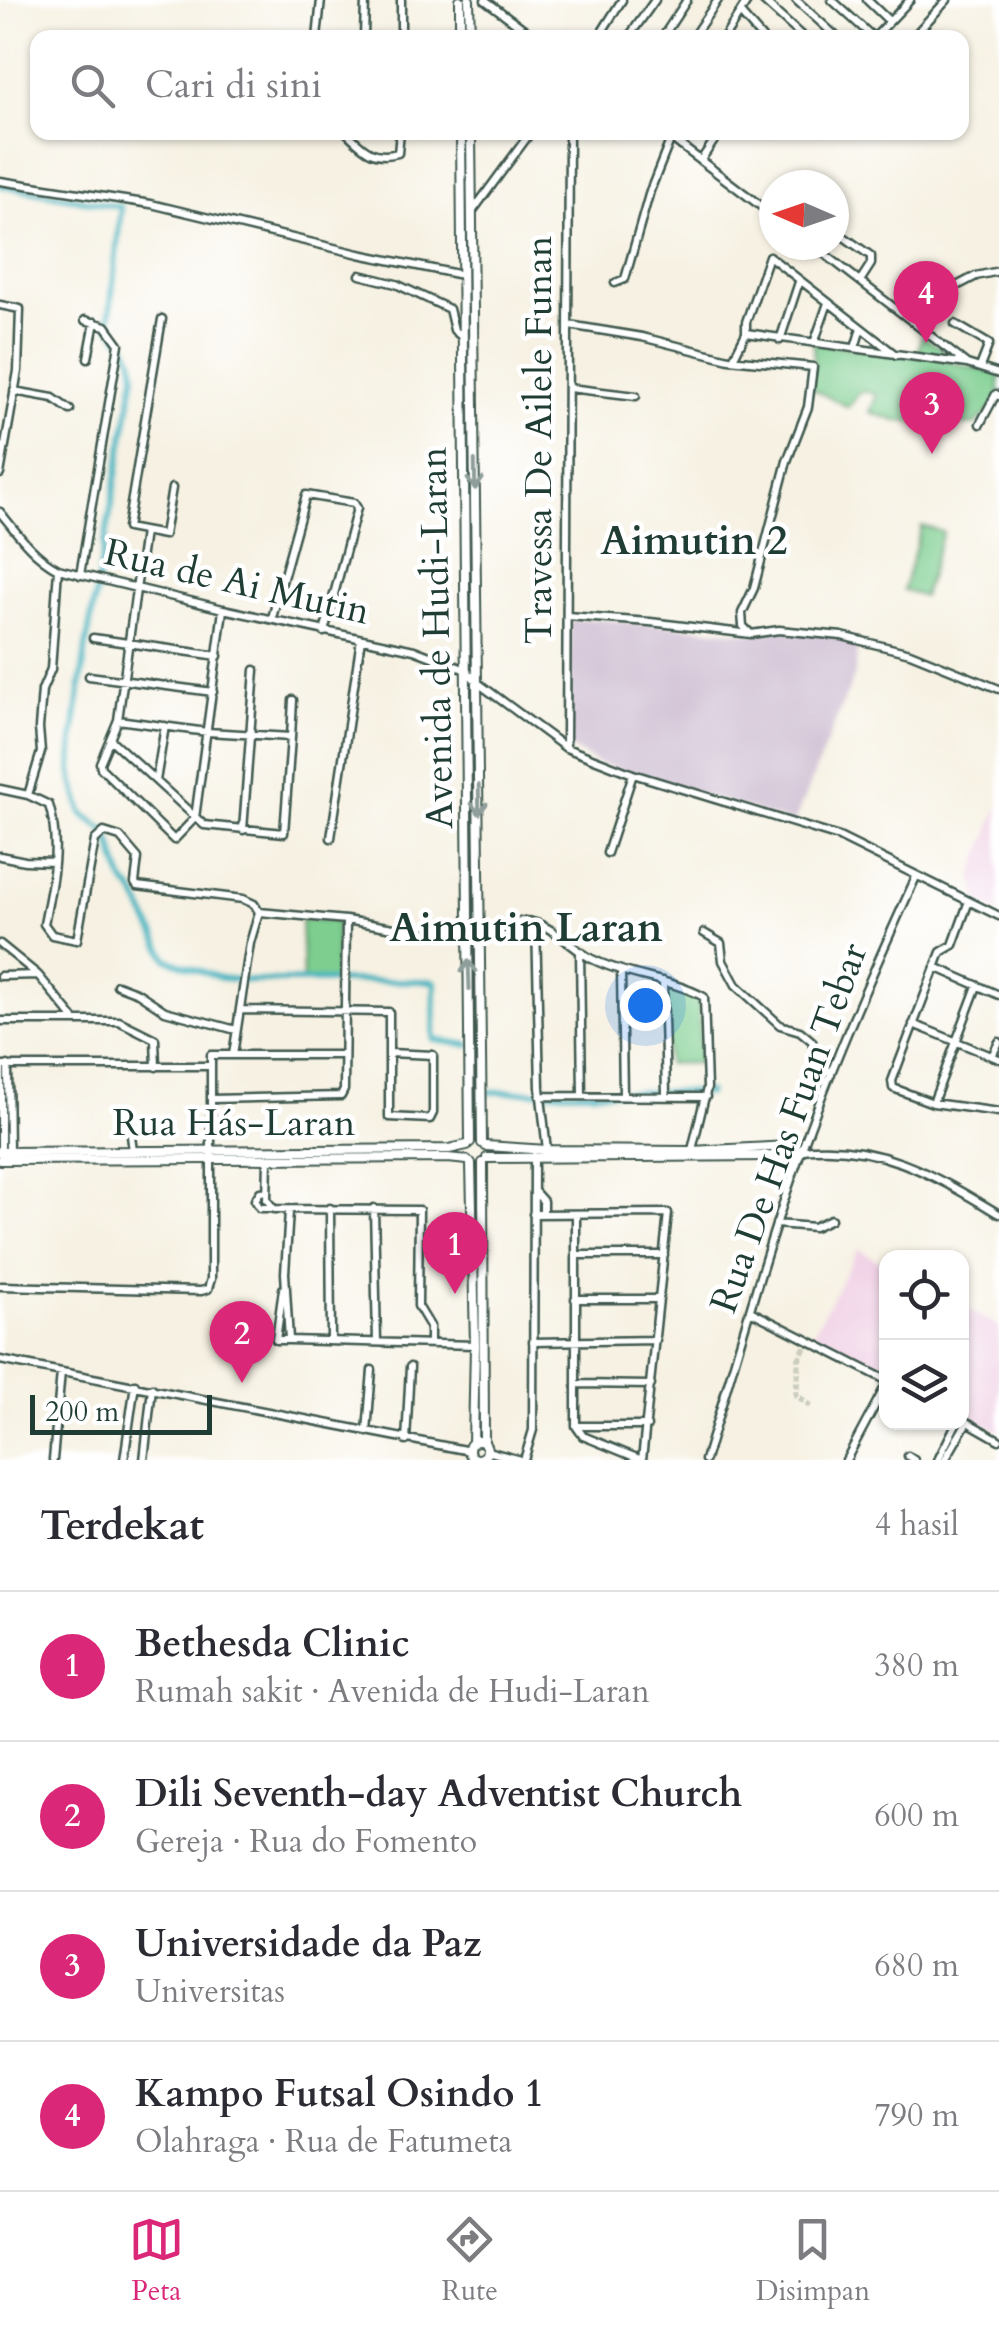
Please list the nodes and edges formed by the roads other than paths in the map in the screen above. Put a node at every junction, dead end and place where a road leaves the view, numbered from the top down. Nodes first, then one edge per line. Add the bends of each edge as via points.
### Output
1 (321, 0) edge
2 (365, 0) edge
3 (401, 0) edge
4 (460, 0) edge
5 (469, 0) edge
6 (485, 0) edge
7 (622, 0) edge
8 (655, 0) edge
9 (688, 0) edge
10 (718, 0) edge
11 (748, 0) edge
12 (762, 0) edge
13 (796, 0) edge
14 (832, 0) edge
15 (910, 0) edge
16 (947, 0) edge
17 (870, 1) edge
18 (740, 13) junction
19 (890, 21) junction
20 (921, 28) edge
21 (317, 30) edge
22 (364, 30) edge
23 (402, 30) edge
24 (460, 30) edge
25 (470, 30) edge
26 (525, 30) edge
27 (603, 30) edge
28 (634, 30) edge
29 (667, 30) edge
30 (697, 30) edge
31 (729, 30) edge
32 (753, 30) edge
33 (795, 30) edge
34 (829, 30) edge
35 (865, 30) edge
36 (882, 30) edge
37 (355, 140) edge
38 (360, 140) edge
39 (400, 140) edge
40 (460, 140) edge
41 (471, 140) edge
42 (524, 140) edge
43 (568, 140) edge
44 (665, 140) edge
45 (673, 140) edge
46 (685, 140) edge
47 (714, 140) edge
48 (360, 144) junction
49 (681, 146) junction
50 (700, 160) junction
51 (0, 181) edge
52 (759, 205) edge
53 (472, 212) junction
54 (849, 241) edge
55 (833, 260) edge
56 (999, 271) edge
57 (462, 275) junction
58 (360, 276) dead end
59 (860, 281) junction
60 (799, 282) junction
61 (615, 283) dead end
62 (952, 289) dead end
63 (828, 303) junction
64 (0, 305) edge
65 (162, 319) dead end
66 (84, 320) dead end
67 (95, 322) junction
68 (956, 324) dead end
69 (569, 326) junction
70 (861, 328) junction
71 (746, 333) junction
72 (462, 337) junction
73 (780, 340) junction
74 (814, 344) junction
75 (855, 348) junction
76 (896, 355) junction
77 (88, 358) dead end
78 (732, 359) junction
79 (966, 364) junction
80 (980, 367) junction
81 (999, 374) edge
82 (569, 388) junction
83 (14, 391) junction
84 (636, 396) dead end
85 (999, 396) edge
86 (988, 406) junction
87 (70, 410) dead end
88 (999, 412) edge
89 (980, 424) dead end
90 (0, 474) edge
91 (172, 488) dead end
92 (0, 512) edge
93 (144, 532) junction
94 (58, 569) junction
95 (80, 575) junction
96 (137, 588) junction
97 (223, 609) junction
98 (567, 616) junction
99 (272, 618) junction
100 (324, 632) junction
101 (751, 634) junction
102 (93, 638) dead end
103 (360, 639) junction
104 (130, 645) junction
105 (218, 656) junction
106 (255, 670) dead end
107 (466, 670) junction
108 (89, 676) dead end
109 (124, 681) junction
110 (478, 682) junction
111 (999, 689) edge
112 (213, 692) junction
113 (292, 700) dead end
114 (118, 720) junction
115 (165, 726) junction
116 (207, 732) junction
117 (249, 734) junction
118 (291, 737) junction
119 (110, 739) junction
120 (566, 748) junction
121 (633, 774) junction
122 (156, 782) junction
123 (0, 788) edge
124 (28, 794) junction
125 (194, 818) junction
126 (243, 830) junction
127 (331, 838) dead end
128 (608, 852) dead end
129 (0, 856) edge
130 (54, 862) junction
131 (916, 876) junction
132 (969, 900) junction
133 (259, 912) junction
134 (999, 916) edge
135 (346, 920) junction
136 (536, 923) junction
137 (468, 932) junction
138 (704, 932) dead end
139 (480, 934) junction
140 (0, 944) edge
141 (580, 952) junction
142 (935, 967) junction
143 (622, 970) junction
144 (38, 975) junction
145 (0, 976) edge
146 (663, 981) junction
147 (117, 984) dead end
148 (977, 986) junction
149 (999, 996) edge
150 (240, 1010) junction
151 (345, 1012) junction
152 (0, 1020) edge
153 (76, 1021) junction
154 (913, 1024) junction
155 (236, 1030) junction
156 (954, 1040) junction
157 (999, 1042) edge
158 (389, 1053) junction
159 (233, 1055) junction
160 (344, 1055) junction
161 (996, 1058) edge
162 (3, 1066) edge
163 (156, 1066) junction
164 (210, 1066) junction
165 (831, 1074) junction
166 (581, 1091) junction
167 (623, 1091) junction
168 (666, 1091) junction
169 (540, 1092) junction
170 (706, 1092) junction
171 (211, 1099) junction
172 (933, 1103) junction
173 (999, 1112) edge
174 (128, 1113) dead end
175 (469, 1144) junction
176 (484, 1144) junction
177 (546, 1150) junction
178 (802, 1150) junction
179 (133, 1151) junction
180 (534, 1153) junction
181 (691, 1154) junction
182 (211, 1155) junction
183 (4, 1156) edge
184 (274, 1156) junction
185 (485, 1160) junction
186 (469, 1162) junction
187 (533, 1190) junction
188 (330, 1208) junction
189 (374, 1208) junction
190 (289, 1211) junction
191 (533, 1214) junction
192 (543, 1214) junction
193 (999, 1214) edge
194 (576, 1215) junction
195 (831, 1219) dead end
196 (776, 1224) junction
197 (576, 1255) junction
198 (664, 1255) junction
199 (285, 1272) junction
200 (0, 1286) edge
201 (576, 1299) junction
202 (660, 1299) junction
203 (750, 1311) junction
204 (290, 1340) junction
205 (656, 1340) junction
206 (331, 1341) junction
207 (377, 1342) junction
208 (430, 1342) junction
209 (534, 1342) junction
210 (577, 1342) junction
211 (476, 1345) junction
212 (0, 1360) edge
213 (410, 1368) dead end
214 (372, 1370) dead end
215 (61, 1375) junction
216 (879, 1378) edge
217 (134, 1384) junction
218 (576, 1384) junction
219 (651, 1384) junction
220 (152, 1388) junction
221 (879, 1396) edge
222 (969, 1425) edge
223 (576, 1426) junction
224 (648, 1426) junction
225 (957, 1430) edge
226 (367, 1432) junction
227 (999, 1440) edge
228 (406, 1441) junction
229 (485, 1452) edge
230 (473, 1453) edge
231 (52, 1460) edge
232 (124, 1460) edge
233 (144, 1460) edge
234 (522, 1460) edge
235 (642, 1460) edge
236 (705, 1460) edge
237 (846, 1460) edge
238 (942, 1460) edge

1 - 21 street
2 - 22 street
3 - 23 street
4 - 24 main road
5 - 25 main road
6 - 26 street
7 - 27 street
8 - 28 street
9 - 29 street
10 - 30 street
11 - 18 street
12 - 33 street
13 - 34 street
14 - 35 street
15 - 19 street
16 - 20 street
17 - 19 street
18 - 31 street
18 - 32 street
19 - 36 street
37 - 48 street
38 - 48 street
39 - 48 street via 394,155 373,155
40 - 57 main road, Avenida de Hudi-Laran
41 - 53 main road
42 - 53 street
43 - 69 street, Travessa De Ailele Funan
44 - 61 street via 624,279
45 - 49 street
46 - 49 street
47 - 50 street
49 - 50 street
50 - 52 street
51 - 57 street via 151,204
53 -> 110 main road
54 - 59 street via 871,256
55 - 59 street
56 - 62 street
57 - 72 main road, Avenida de Hudi-Laran
58 - 72 street via 439,303 452,312
59 - 79 street
60 - 63 street
60 - 71 street via 769,256
60 - 73 street
63 - 70 street
63 - 74 street
64 - 83 street via 20,309
65 - 93 street via 126,527
66 - 67 street
67 - 77 street
67 - 95 street via 119,344
68 - 80 street via 989,344
69 - 78 street
69 - 82 street, Travessa De Ailele Funan
70 - 75 street
70 - 76 street
71 - 73 street
71 - 78 street
72 - 107 main road, Avenida de Hudi-Laran
73 - 74 street
74 - 75 street
75 - 76 street
76 - 79 street
78 - 101 street via 814,370 742,613
79 - 80 street
80 - 81 street
82 - 84 street
82 - 98 street, Travessa De Ailele Funan
83 - 87 street via 53,398
83 - 90 street
85 - 86 street
86 - 88 street
86 - 89 street
91 - 93 street via 164,535
92 - 94 street, Rua de Ai Mutin via 28,547
93 - 96 street
94 - 95 street, Rua de Ai Mutin
94 - 124 street via 41,752
95 - 96 street, Rua de Ai Mutin
96 - 97 street, Rua de Ai Mutin
96 - 104 street
97 - 99 street, Rua de Ai Mutin
97 - 105 street
98 - 101 street
98 - 120 street, Travessa De Ailele Funan
99 - 100 street, Rua de Ai Mutin
99 - 100 street via 306,494 354,503
100 - 103 street, Rua de Ai Mutin
101 - 111 street via 778,630 864,640
102 - 104 street
103 - 107 street, Rua de Ai Mutin
103 - 127 street
104 - 105 street
104 - 109 street
105 - 112 street
106 - 117 street
107 - 110 street, Rua de Ai Mutin
107 - 137 main road, Avenida de Hudi-Laran
108 - 109 street
109 - 112 street
109 - 114 street
110 - 120 street, Rua de Ai Mutin
110 -> 139 main road
112 - 116 street
113 - 118 street
114 - 115 street
114 - 119 street
115 - 116 street
115 - 122 street
116 - 117 street
116 - 125 street
117 - 118 street
117 - 126 street
118 - 126 street via 284,833
119 - 122 street
119 - 125 street via 101,768 174,840
120 - 121 street, Rua de Ai Mutin
121 - 128 street
121 - 131 street, Rua de Ai Mutin via 838,837
122 - 125 street
123 - 124 street
124 - 130 street via 49,805
125 - 126 street
129 - 130 street
130 - 133 street via 44,924 52,935 77,940 95,840 108,832 138,858 137,886 243,899
131 - 132 street, Rua de Ai Mutin
131 - 165 street, Rua De Has Fuan Tebar
132 - 134 street, Rua de Ai Mutin
132 - 142 street via 953,945 940,952
133 - 135 street
133 - 150 street
135 - 137 street via 435,935
135 - 151 street
136 - 139 street
136 - 141 street
136 - 169 street
175 -> 137 main road, Avenida de Hudi-Laran
138 - 165 street via 721,943 736,986 780,1025 812,1041
139 - 176 main road
140 - 144 street
141 - 143 street
141 - 166 street
142 - 148 street
142 - 154 street
143 - 146 street
143 - 167 street
144 - 145 street
144 - 153 street
146 - 168 street
146 - 170 street via 704,997
147 - 155 street via 165,1011
148 - 149 street
148 - 156 street
150 - 151 street
150 - 155 street
151 - 158 street via 388,1012
151 - 160 street
152 - 153 street
153 - 163 street via 119,1021 155,1039
154 - 156 street
154 - 172 street via 893,1072 894,1088
155 - 159 street
156 - 161 street
156 - 172 street
157 - 161 street
158 - 158 street via 389,1117 430,1118 432,1056
159 - 160 street
159 - 164 street via 211,1055
160 - 171 street via 338,1098
162 - 163 street
162 - 183 street
163 - 164 street
164 - 171 street
165 - 178 street, Rua De Has Fuan Tebar
166 - 167 street
166 - 169 street
167 - 168 street
168 - 170 street
169 - 177 street
170 - 181 street
171 - 182 street
172 - 173 street
174 - 179 street
175 - 176 main road, Rua Hás-Laran
175 - 184 main road, Rua Hás-Laran
175 - 186 main road, Avenida de Hudi-Laran
176 - 180 main road
176 - 185 main road
177 - 180 main road
177 - 181 main road
178 - 181 main road via 788,1156
178 - 193 street via 836,1146 878,1153
178 - 196 street, Rua De Has Fuan Tebar
179 - 182 main road, Rua Hás-Laran
179 - 183 main road, Rua Hás-Laran
180 - 181 main road
180 - 185 main road
180 - 187 street
182 - 183 main road, Rua Hás-Laran
182 - 184 main road, Rua Hás-Laran
182 - 200 street via 208,1289
184 - 186 main road, Rua Hás-Laran
184 - 190 street via 270,1208
185 - 186 main road, Rua Hás-Laran
185 - 229 main road
186 - 211 main road
187 - 191 street
187 - 192 street
188 - 189 street
188 - 190 street
188 - 206 street
189 - 207 street
189 - 208 street via 420,1212 418,1306 430,1326
190 - 199 street
191 - 192 street
191 - 209 street
192 - 194 street
194 - 197 street
194 - 198 street via 668,1213
195 - 196 street via 814,1227
196 - 203 street, Rua De Has Fuan Tebar
197 - 198 street
197 - 201 street
198 - 202 street
199 - 204 street
199 - 204 street via 276,1340
201 - 202 street
201 - 210 street
202 - 205 street
203 - 216 street
203 - 236 street, Rua De Has Fuan Tebar
204 - 206 street
205 - 210 street
205 - 219 street
206 - 207 street
207 - 208 street
208 - 211 street
209 - 210 street
209 - 234 street via 533,1430
210 - 218 street
211 - 230 main road
212 - 215 street
213 - 228 street
214 - 226 street
215 - 217 street
215 - 231 street
217 - 220 street
217 - 232 street
218 - 219 street
218 - 223 street
219 - 224 street
220 - 226 street
220 - 233 street
221 - 237 street
222 - 227 street
223 - 224 street
223 - 235 street via 583,1436
224 - 235 street
225 - 238 street
226 - 228 street
228 - 230 street
229 - 230 main road
229 - 230 main road
229 - 234 street

